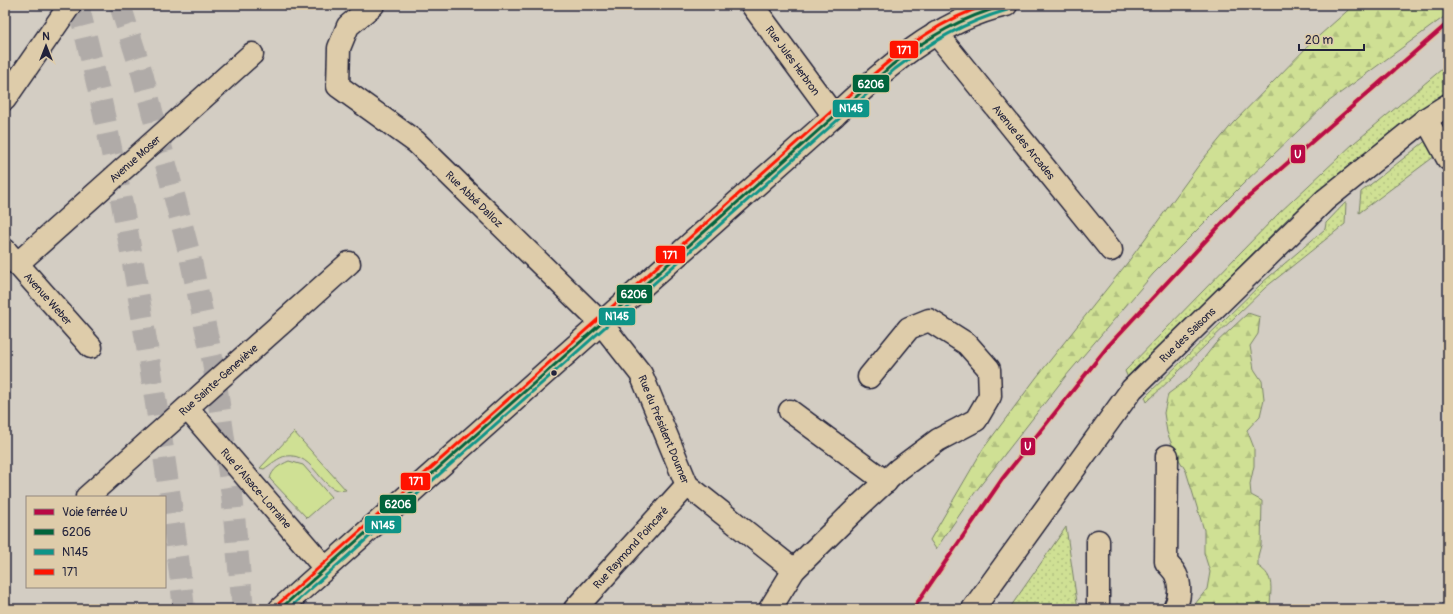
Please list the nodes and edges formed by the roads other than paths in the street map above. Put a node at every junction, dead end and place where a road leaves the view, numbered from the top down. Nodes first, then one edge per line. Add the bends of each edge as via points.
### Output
1 (70, 5) edge
2 (373, 5) edge
3 (752, 5) edge
4 (1006, 5) edge
5 (936, 33) junction
6 (252, 54) dead end
7 (5, 99) edge
8 (1448, 105) edge
9 (834, 116) junction
10 (1426, 119) junction
11 (1448, 159) edge
12 (1111, 250) dead end
13 (11, 257) edge
14 (349, 263) dead end
15 (601, 323) junction
16 (91, 348) dead end
17 (869, 377) dead end
18 (187, 408) junction
19 (790, 411) dead end
20 (1166, 456) dead end
21 (886, 482) junction
22 (687, 485) junction
23 (88, 496) edge
24 (1098, 541) dead end
25 (325, 568) junction
26 (794, 570) junction
27 (280, 609) edge
28 (575, 609) edge
29 (770, 609) edge
30 (973, 609) edge
31 (1098, 609) edge
32 (1174, 609) edge

1 - 7 street
2 - 15 street, Rue Abbé Dalloz via 348,26 339,48 338,86 416,142
3 - 9 street, Rue Jules Herbron
4 - 5 street via 987,9
5 - 9 street via 876,77
5 - 12 street, Avenue des Arcades
6 - 13 street, Avenue Moser
8 - 10 street, Rue des Saisons
9 - 15 street
10 - 11 street
10 - 30 street, Rue des Saisons via 1325,200 1132,389
13 - 16 street, Avenue Weber
14 - 18 street, Rue Sainte-Geneviève
15 - 22 street, Rue du Président Doumer via 641,374
15 - 25 street
17 - 21 street via 909,328 929,320 967,344 989,368 990,396 976,420 938,440
18 - 23 street, Rue Sainte-Geneviève
18 - 25 street, Rue d'Alsace-Lorraine
19 - 21 street
20 - 32 street via 1166,562 1176,575 1179,589
21 - 26 street
22 - 26 street, Rue du Président Doumer
22 - 28 street, Rue Raymond Poincaré
24 - 31 street
25 - 27 street
26 - 29 street

